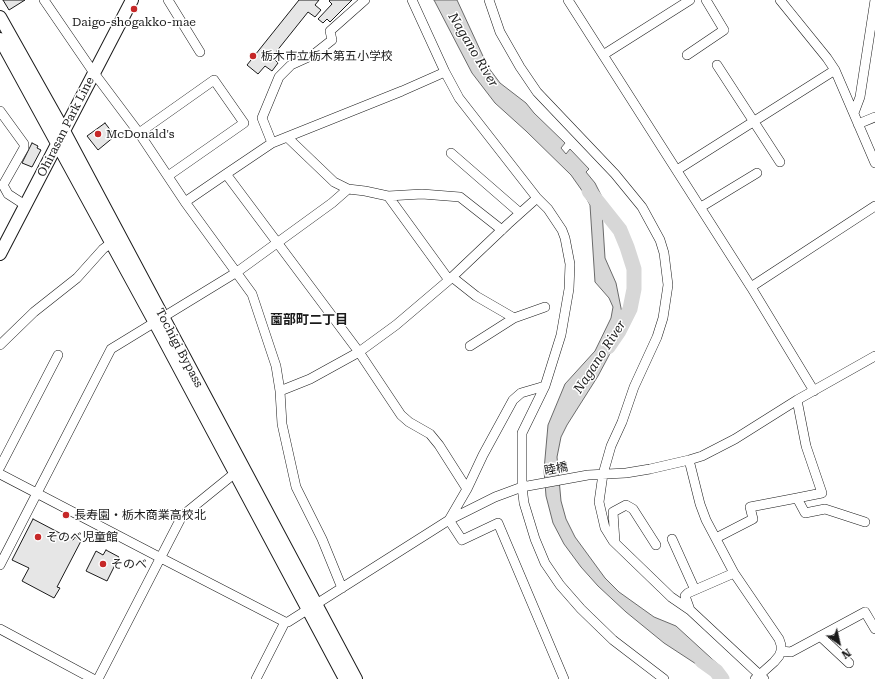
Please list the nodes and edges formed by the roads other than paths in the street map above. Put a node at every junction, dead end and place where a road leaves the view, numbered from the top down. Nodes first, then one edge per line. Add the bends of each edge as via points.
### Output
1 (44, 0) edge
2 (132, 0) edge
3 (168, 0) edge
4 (365, 0) edge
5 (412, 0) edge
6 (489, 0) edge
7 (568, 0) edge
8 (690, 0) edge
9 (706, 0) edge
10 (780, 0) edge
11 (875, 0) edge
12 (0, 17) edge
13 (0, 39) edge
14 (200, 52) dead end
15 (603, 55) junction
16 (687, 55) dead end
17 (718, 65) dead end
18 (835, 70) junction
19 (445, 72) junction
20 (94, 73) junction
21 (0, 111) edge
22 (854, 113) junction
23 (875, 117) edge
24 (754, 121) junction
25 (858, 124) junction
26 (64, 131) junction
27 (139, 133) junction
28 (287, 137) junction
29 (272, 143) junction
30 (57, 144) junction
31 (451, 153) dead end
32 (780, 162) dead end
33 (875, 163) edge
34 (677, 170) junction
35 (757, 173) dead end
36 (226, 174) junction
37 (168, 176) junction
38 (348, 189) junction
39 (388, 196) junction
40 (537, 198) junction
41 (185, 202) junction
42 (25, 205) junction
43 (875, 206) edge
44 (701, 208) junction
45 (520, 213) junction
46 (502, 230) junction
47 (115, 240) junction
48 (277, 243) junction
49 (0, 254) edge
50 (237, 272) junction
51 (451, 279) junction
52 (751, 287) junction
53 (545, 307) dead end
54 (514, 318) junction
55 (159, 319) junction
56 (0, 345) edge
57 (470, 346) dead end
58 (359, 352) junction
59 (58, 355) dead end
60 (875, 356) edge
61 (545, 386) junction
62 (280, 391) junction
63 (814, 391) junction
64 (797, 400) junction
65 (689, 460) junction
66 (0, 467) edge
67 (235, 473) junction
68 (0, 474) edge
69 (603, 474) junction
70 (525, 486) junction
71 (467, 489) junction
72 (37, 494) junction
73 (797, 498) junction
74 (449, 520) junction
75 (865, 522) dead end
76 (716, 538) junction
77 (672, 539) dead end
78 (615, 542) junction
79 (656, 545) dead end
80 (161, 558) junction
81 (0, 565) edge
82 (734, 572) junction
83 (342, 588) junction
84 (695, 590) junction
85 (313, 607) junction
86 (690, 610) junction
87 (285, 622) junction
88 (875, 628) edge
89 (0, 629) edge
90 (820, 636) junction
91 (781, 651) junction
92 (848, 663) dead end
93 (760, 678) edge
94 (93, 679) edge
95 (98, 679) edge
96 (256, 679) edge
97 (345, 679) edge
98 (356, 679) edge
99 (564, 679) edge
100 (664, 679) edge

1 - 20 street
2 - 20 main road, Ohirasan Park Line
3 - 14 street
4 - 29 street via 330,31 332,40 313,55 291,65 279,77 262,118
5 - 19 street
6 - 69 street via 500,32 537,92 615,174 642,207 660,240 664,253 668,284 657,337 634,387
7 - 15 street
8 - 15 street
9 - 16 street via 724,30
10 - 18 street
11 - 22 street via 860,98
12 - 26 main road, Tochigi Bypass
13 - 30 main road, Tochigi Bypass
15 - 34 street
17 - 24 street
18 - 22 street
18 - 24 street
19 - 28 street
19 - 40 street via 463,103
20 - 26 main road, Ohirasan Park Line
20 - 27 street
21 - 42 street via 24,144 3,185 8,194
22 - 25 street
23 - 25 street
24 - 32 street
24 - 34 street
25 - 33 street
26 - 30 main road, Ohirasan Park Line
26 - 47 main road, Tochigi Bypass
27 - 37 street
27 - 37 street via 214,80 244,123
28 - 29 street
28 - 38 street via 334,182
29 - 36 street
30 - 42 main road, Ohirasan Park Line
30 - 47 main road, Tochigi Bypass
31 - 45 street
34 - 44 street
35 - 44 street
36 - 41 street
36 - 48 street
37 - 41 street
38 - 39 street
38 - 48 street
39 - 46 street via 422,194 460,198
39 - 51 street
40 - 45 street
40 - 61 street via 562,230 570,264 565,317
41 - 50 street
42 - 49 main road, Ohirasan Park Line
43 - 52 street
44 - 52 street
45 - 46 street
46 - 51 street
47 - 55 main road, Tochigi Bypass
47 - 56 street via 103,249 77,278 34,312
48 - 50 street
48 - 58 street
50 - 55 street
50 - 62 street via 252,294 272,352
51 - 54 street
51 - 58 street
52 - 63 street
53 - 54 street
54 - 57 street
55 - 67 main road, Tochigi Bypass
55 - 72 street via 111,349
55 - 85 main road, Tochigi Bypass
58 - 62 street via 310,379
58 - 71 street via 401,415 430,434
59 - 66 street
60 - 63 street, 睦橋
61 - 70 street via 522,433
61 - 71 street via 521,393 513,400
62 - 83 street via 282,424 296,487
63 - 64 street, 睦橋
64 - 65 street, 睦橋 via 735,439
64 - 73 street via 806,446 822,493
65 - 69 street, 睦橋 via 626,473
65 - 76 street via 700,504
67 - 80 street via 184,513
67 - 85 main road, Tochigi Bypass
68 - 72 street
69 - 70 street, 睦橋
69 - 78 street via 598,502 605,528
70 - 74 street, 睦橋
70 - 100 street via 524,503 535,540 545,563 560,585 613,640
71 - 74 street
72 - 80 street
72 - 81 street
73 - 75 street via 805,513 825,509
73 - 76 street via 750,507 753,519
74 - 83 street, 睦橋
74 - 99 street via 462,540 498,523
76 - 82 street
77 - 84 street
78 - 79 street via 613,512 626,504
78 - 86 street via 671,596
80 - 87 street
80 - 95 street
82 - 84 street
82 - 91 street via 779,639
83 - 85 street, 睦橋
84 - 86 street via 685,596
85 - 87 street, 睦橋
85 - 97 main road, Tochigi Bypass
85 - 98 main road, Tochigi Bypass
86 - 93 street
87 - 96 street
88 - 90 street via 865,612
89 - 94 street
90 - 91 street via 791,652
90 - 92 street
91 - 93 street

